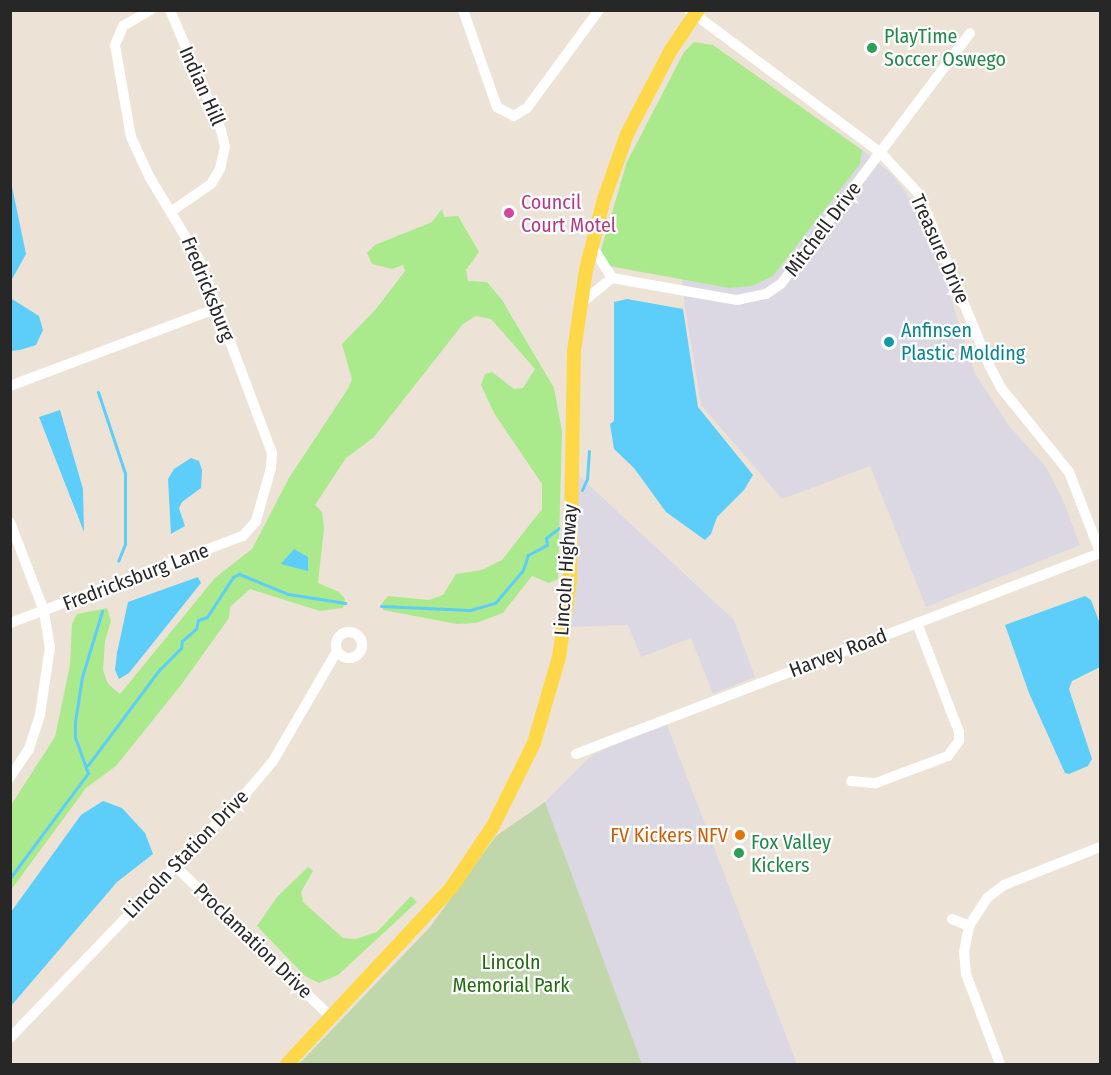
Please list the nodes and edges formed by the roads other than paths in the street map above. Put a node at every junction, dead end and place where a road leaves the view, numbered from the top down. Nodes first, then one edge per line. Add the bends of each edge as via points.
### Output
1 (151, 10) edge
2 (170, 10) edge
3 (463, 10) edge
4 (598, 10) edge
5 (694, 12) edge
6 (970, 33) dead end
7 (881, 153) junction
8 (172, 211) junction
9 (592, 244) junction
10 (612, 278) junction
11 (579, 305) junction
12 (218, 308) junction
13 (10, 386) edge
14 (256, 521) joint
15 (10, 522) edge
16 (1101, 552) edge
17 (44, 611) junction
18 (10, 623) edge
19 (917, 623) junction
20 (337, 651) dead end
21 (576, 754) dead end
22 (10, 777) edge
23 (851, 781) dead end
24 (1101, 847) edge
25 (174, 865) junction
26 (952, 919) dead end
27 (969, 926) junction
28 (332, 1018) junction
29 (10, 1038) edge
30 (286, 1065) edge
31 (1000, 1065) edge

1 - 8 street, Fredricksburg via 120,31 115,62 136,150
2 - 8 street, Indian Hill via 225,147 220,169 211,184
3 - 4 street via 497,107 507,115 527,108
5 - 7 street, Treasure Drive
5 - 9 main road, Lincoln Highway via 627,135
6 - 7 street, Mitchell Drive
7 - 10 street, Mitchell Drive via 781,284 766,294 737,300
7 - 16 street, Treasure Drive via 919,194 988,365 1001,388 1069,472
8 - 12 street, Fredricksburg via 198,255
9 - 10 street via 601,266
9 - 11 main road, Lincoln Highway
10 - 11 street
11 - 28 main road, Lincoln Highway via 572,382 570,581 559,657 537,733 493,826 452,887
12 - 13 street
12 - 14 street, Fredricksburg via 272,453
14 - 17 street, Fredricksburg Lane via 234,540
15 - 17 street
16 - 19 street, Harvey Road
17 - 18 street, Fredricksburg Lane
17 - 22 street via 50,647 40,715 29,749
19 - 21 street, Harvey Road
19 - 23 street via 959,732 959,741 948,756 876,783
20 - 25 street, Lincoln Station Drive via 273,761
24 - 27 street via 1004,885 987,898
25 - 28 street, Proclamation Drive
25 - 29 street, Lincoln Station Drive
26 - 27 street
27 - 31 street via 964,952 966,974
28 - 30 main road, Lincoln Highway

